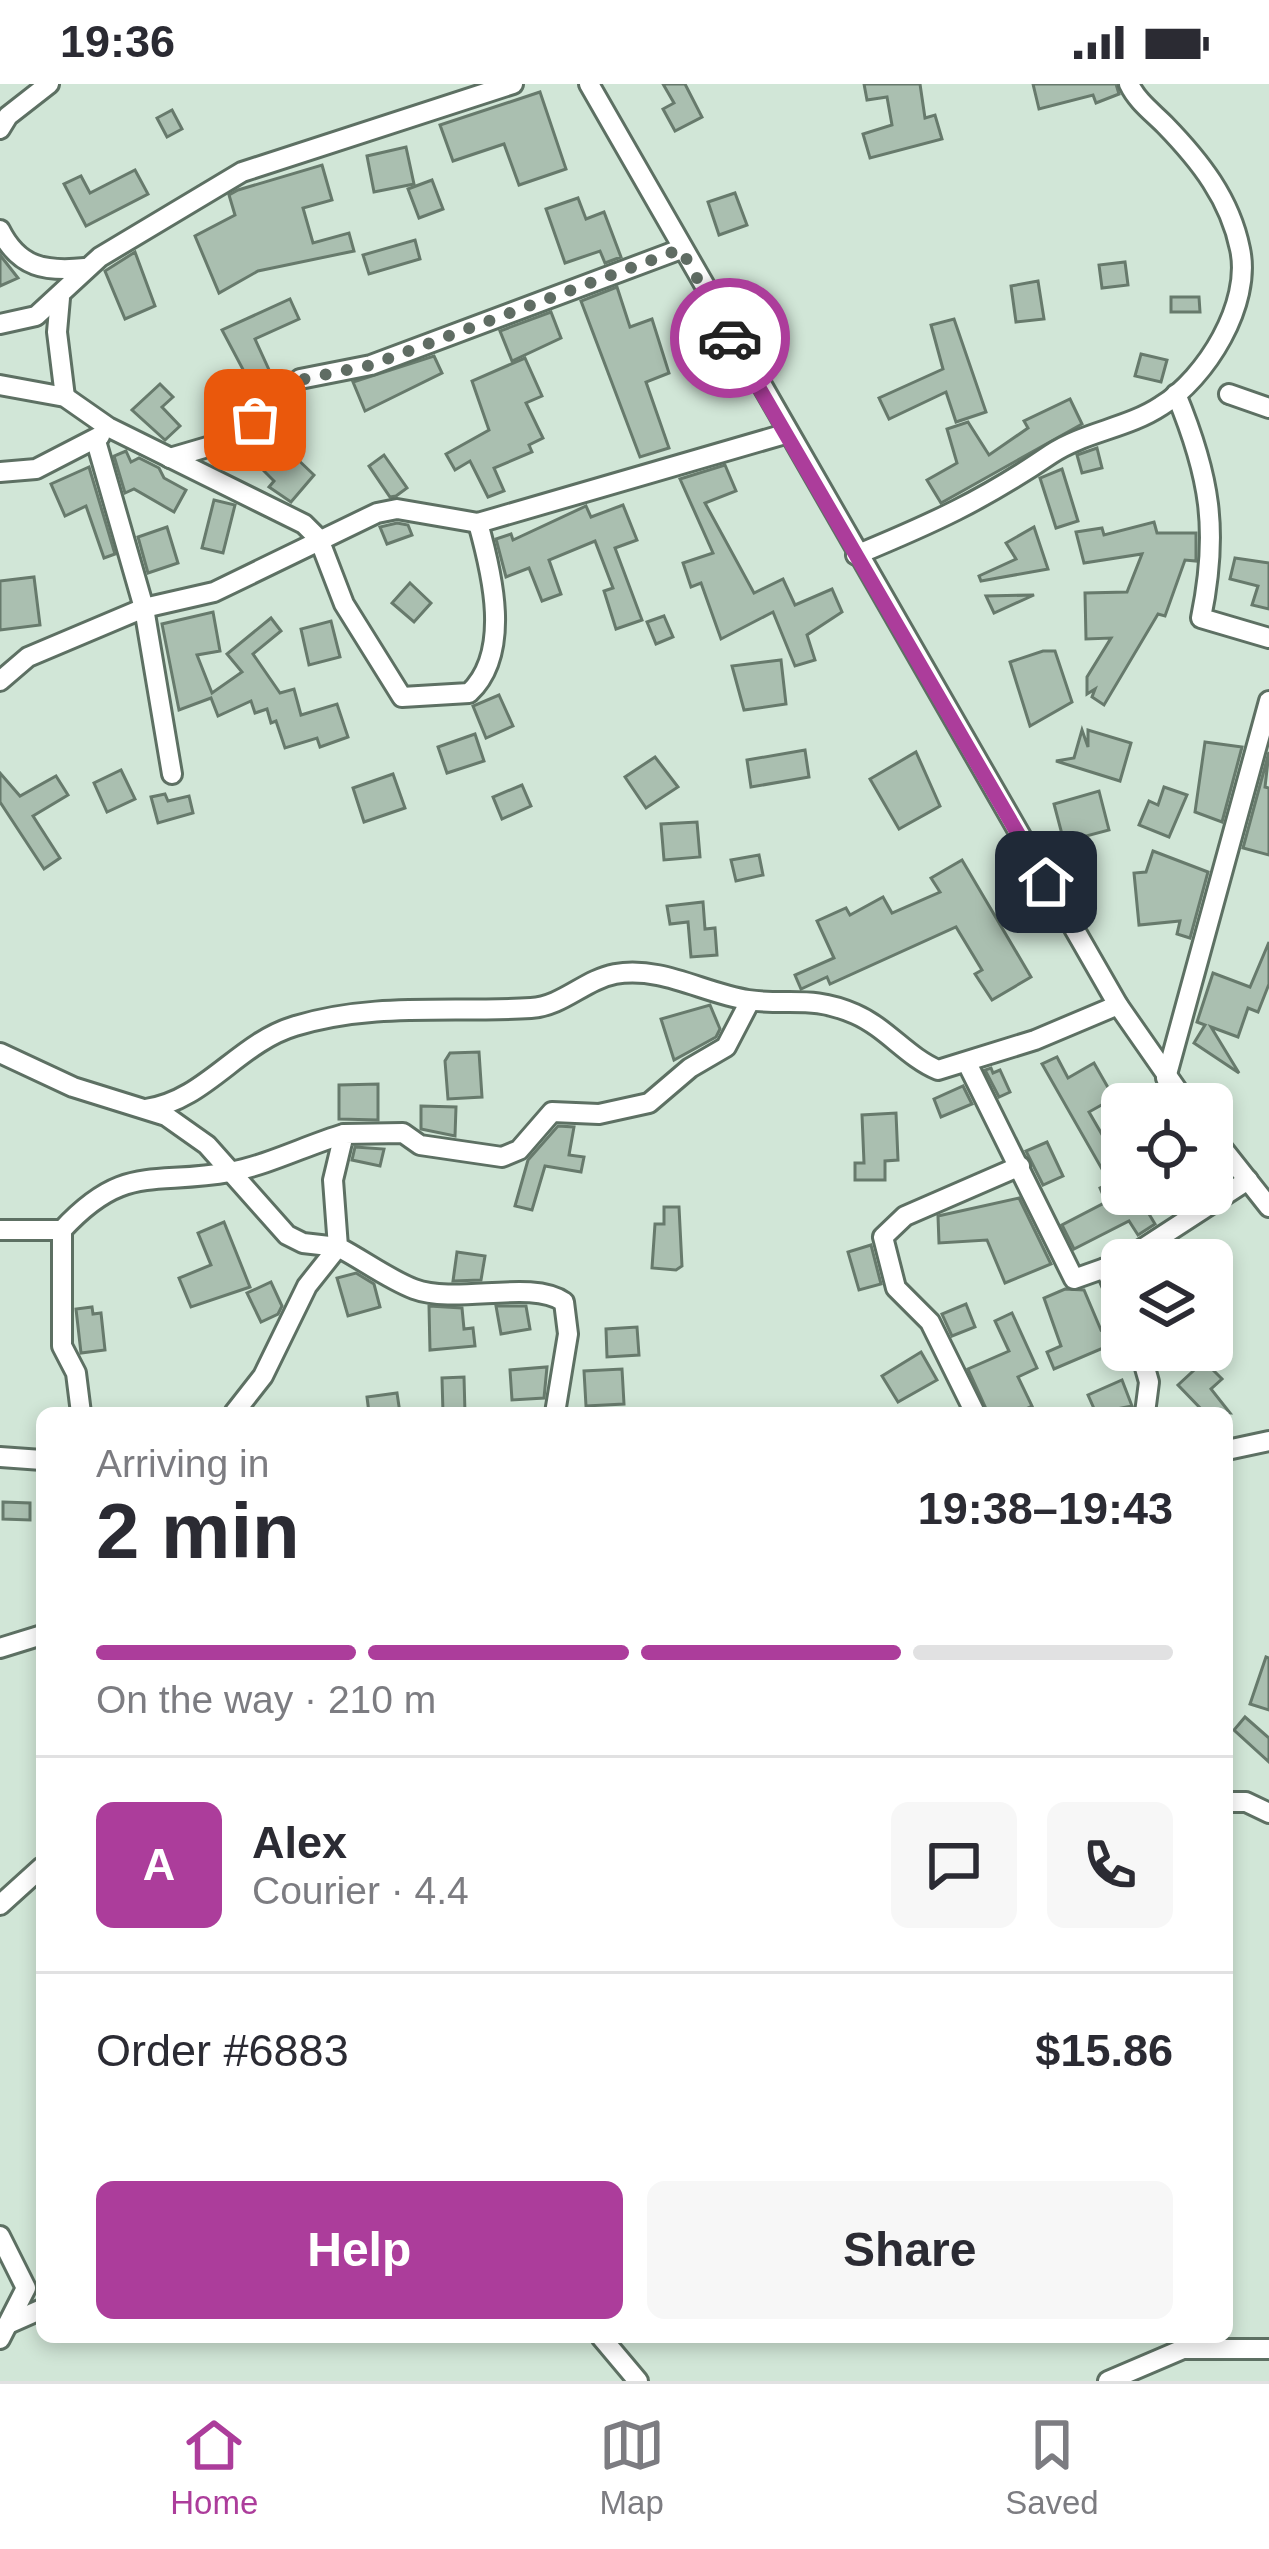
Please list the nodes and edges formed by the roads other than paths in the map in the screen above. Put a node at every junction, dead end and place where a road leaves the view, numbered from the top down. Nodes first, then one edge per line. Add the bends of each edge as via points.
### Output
1 (513, 84) edge
2 (1129, 84) edge
3 (43, 86) edge
4 (593, 87) edge
5 (0, 129) edge
6 (0, 230) edge
7 (681, 249) junction
8 (86, 268) junction
9 (60, 298) junction
10 (0, 324) edge
11 (0, 385) edge
12 (1176, 394) junction
13 (1229, 394) dead end
14 (65, 397) junction
15 (1269, 408) edge
16 (102, 434) junction
17 (785, 434) junction
18 (170, 458) junction
19 (0, 472) edge
20 (478, 523) junction
21 (319, 538) junction
22 (856, 556) junction
23 (144, 608) junction
24 (1269, 638) edge
25 (0, 681) edge
26 (1269, 701) edge
27 (1264, 737) edge
28 (172, 774) dead end
29 (750, 1001) junction
30 (1118, 1005) junction
31 (0, 1053) edge
32 (968, 1065) junction
33 (1166, 1078) junction
34 (1170, 1083) edge
35 (146, 1109) junction
36 (344, 1134) junction
37 (1233, 1161) edge
38 (1020, 1166) junction
39 (229, 1172) junction
40 (1248, 1180) junction
41 (1269, 1207) edge
42 (0, 1230) edge
43 (62, 1230) junction
44 (1156, 1239) edge
45 (338, 1247) junction
46 (1101, 1269) edge
47 (1146, 1371) edge
48 (80, 1407) edge
49 (239, 1407) edge
50 (556, 1407) edge
51 (972, 1407) edge
52 (1146, 1407) edge
53 (1269, 1442) edge
54 (1233, 1449) edge
55 (0, 1457) edge
56 (36, 1460) edge
57 (36, 1637) edge
58 (0, 1648) edge
59 (1233, 1802) edge
60 (1269, 1813) edge
61 (36, 1872) edge
62 (0, 1905) edge
63 (0, 2236) edge
64 (36, 2312) edge
65 (4, 2330) edge
66 (607, 2343) edge
67 (1269, 2348) edge
68 (638, 2381) edge
69 (1108, 2381) edge

1 - 8 street via 242,172
2 - 12 street via 1206,170 1241,253 1240,289 1218,344
3 - 5 street
4 - 7 street
6 - 8 street via 24,262
7 - 17 street
7 - 18 street via 371,365 300,380 228,441
8 - 9 street
9 - 10 street via 36,316
9 - 14 street
11 - 14 street
12 - 22 street via 1053,453 969,509
12 - 24 street via 1198,449 1214,528 1201,618
13 - 15 street
14 - 16 street
16 - 18 street
16 - 19 street via 36,469
16 - 23 street
17 - 20 street
17 - 22 street
18 - 21 street via 288,514
20 - 21 street via 397,509
20 - 21 street via 488,558 492,651 482,681 450,698 402,697 344,604
21 - 23 street via 214,592
22 - 30 street
23 - 25 street via 28,657
23 - 28 street
26 - 27 street
27 - 33 street
29 - 32 street via 828,1004 881,1028 923,1064
29 - 35 street via 645,972 612,974 529,1009 436,1005 326,1017 245,1049 185,1099
29 - 36 street via 726,1047 649,1103 599,1114 552,1112 519,1150 502,1156 420,1144 403,1132
30 - 32 street
30 - 33 street
31 - 35 street
32 - 38 street
33 - 34 street
35 - 39 street via 207,1145
36 - 39 street
36 - 45 street via 332,1192
37 - 40 street
38 - 46 street via 1074,1279
38 - 51 street via 905,1216 883,1237 896,1288 930,1322
39 - 43 street via 119,1185
39 - 45 street via 287,1235
40 - 41 street
40 - 44 street
42 - 43 street
43 - 48 street via 62,1346
45 - 49 street
45 - 50 street via 415,1289 559,1298 568,1334
47 - 52 street
53 - 54 street
55 - 56 street
57 - 58 street
59 - 60 street
61 - 62 street
63 - 65 street via 26,2288
64 - 65 street
66 - 68 street
67 - 69 street via 1183,2349

